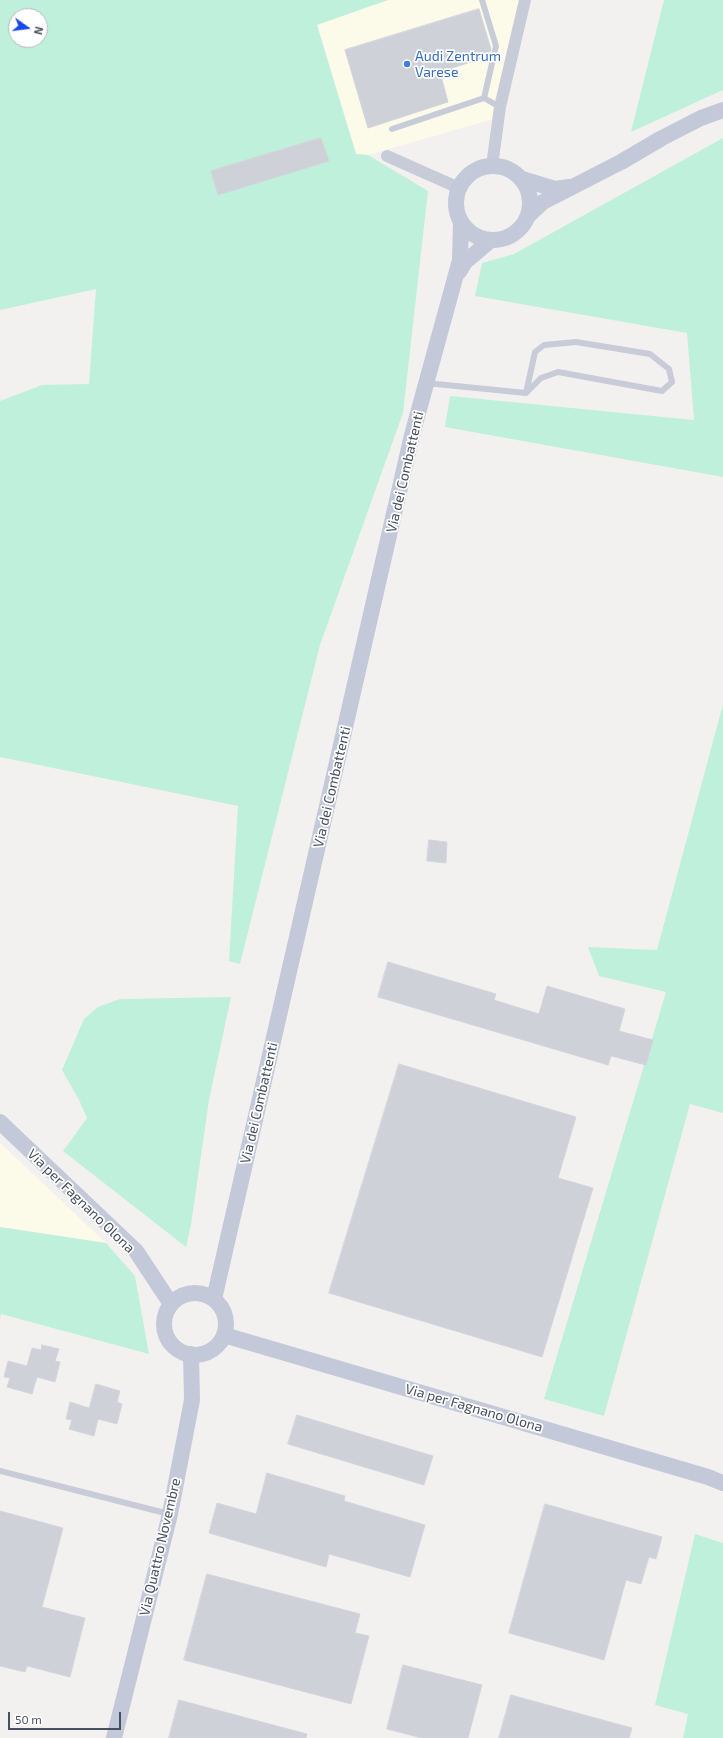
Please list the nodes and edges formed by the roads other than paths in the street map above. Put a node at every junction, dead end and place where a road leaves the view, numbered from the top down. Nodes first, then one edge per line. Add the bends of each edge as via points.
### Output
1 (482, 0) edge
2 (525, 0) edge
3 (484, 98) junction
4 (500, 107) junction
5 (723, 110) edge
6 (392, 129) dead end
7 (387, 156) dead end
8 (492, 166) junction
9 (522, 179) junction
10 (572, 186) junction
11 (459, 188) junction
12 (528, 216) junction
13 (461, 222) junction
14 (491, 240) junction
15 (456, 277) junction
16 (426, 383) junction
17 (526, 393) junction
18 (0, 1122) edge
19 (214, 1299) junction
20 (171, 1304) junction
21 (224, 1335) junction
22 (191, 1354) junction
23 (0, 1470) edge
24 (723, 1483) edge
25 (170, 1514) junction
26 (114, 1738) edge

1 - 3 lane via 496,46
2 - 4 street
3 - 4 lane
3 - 6 lane
4 - 8 street
5 - 10 street, Via dei Combattenti via 701,118
7 - 11 street
8 - 9 street via 512,170
8 - 11 street via 476,170
9 - 10 street via 555,189
9 - 12 street via 529,193
10 - 12 street, Via dei Combattenti via 543,202
11 - 13 street, Via dei Combattenti via 456,200
12 - 14 street, Via dei Combattenti via 514,234 507,238
13 - 14 street via 474,235
13 - 15 street, Via dei Combattenti via 460,260
14 - 15 street, Via dei Combattenti via 465,262
15 - 16 street, Via dei Combattenti
16 - 17 lane
16 - 19 street, Via dei Combattenti
17 - 17 lane via 541,378 558,372 662,391 672,382 669,369 650,354 576,342 544,345 535,352
18 - 20 street, Via per Fagnano Olona via 136,1252
19 - 20 street via 197,1293 187,1294
19 - 21 street via 225,1315
20 - 22 street via 164,1321 168,1340 178,1349
21 - 22 street via 211,1350
21 - 24 street, Via per Fagnano Olona
22 - 25 street, Via Quattro Novembre via 192,1400
23 - 25 lane
25 - 26 street, Via Quattro Novembre

